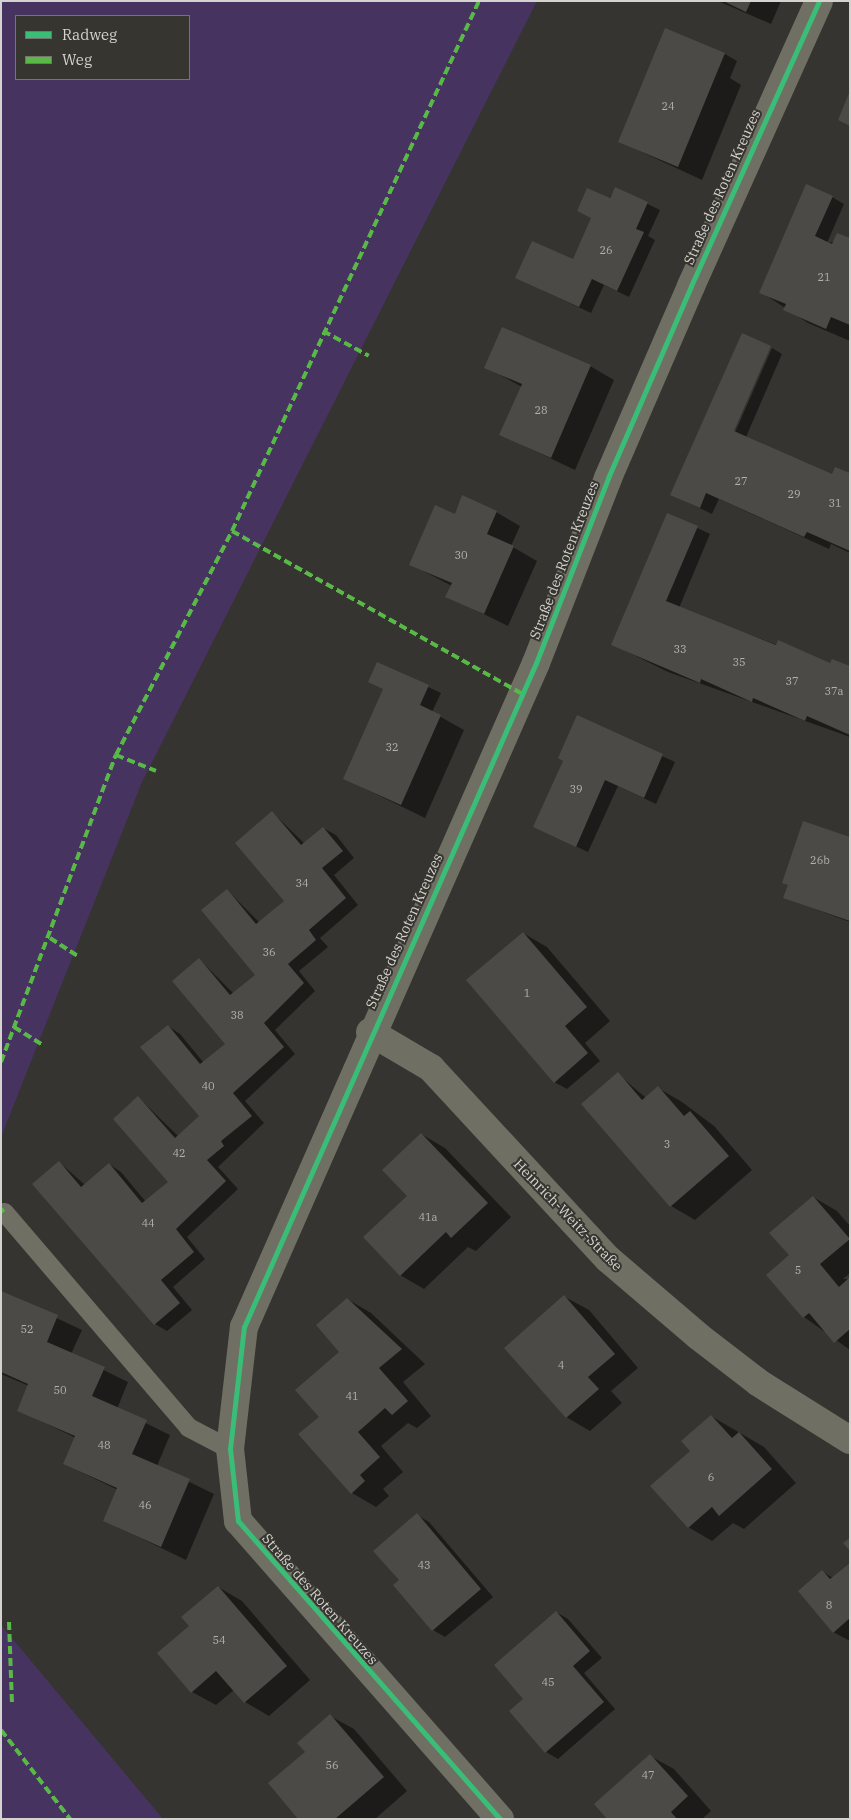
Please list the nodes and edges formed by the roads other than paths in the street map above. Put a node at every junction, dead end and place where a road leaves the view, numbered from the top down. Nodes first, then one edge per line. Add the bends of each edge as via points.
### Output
1 (819, 1) edge
2 (370, 1032) junction
3 (4, 1212) dead end
4 (850, 1440) edge
5 (230, 1448) junction
6 (500, 1819) edge

1 - 2 street, Straße des Roten Kreuzes via 612,469 533,671
2 - 4 street, Heinrich-Weitz-Straße via 431,1068 608,1259 698,1336 759,1383
2 - 5 street, Straße des Roten Kreuzes via 244,1328
3 - 5 lane via 188,1427
5 - 6 street, Straße des Roten Kreuzes via 238,1521

